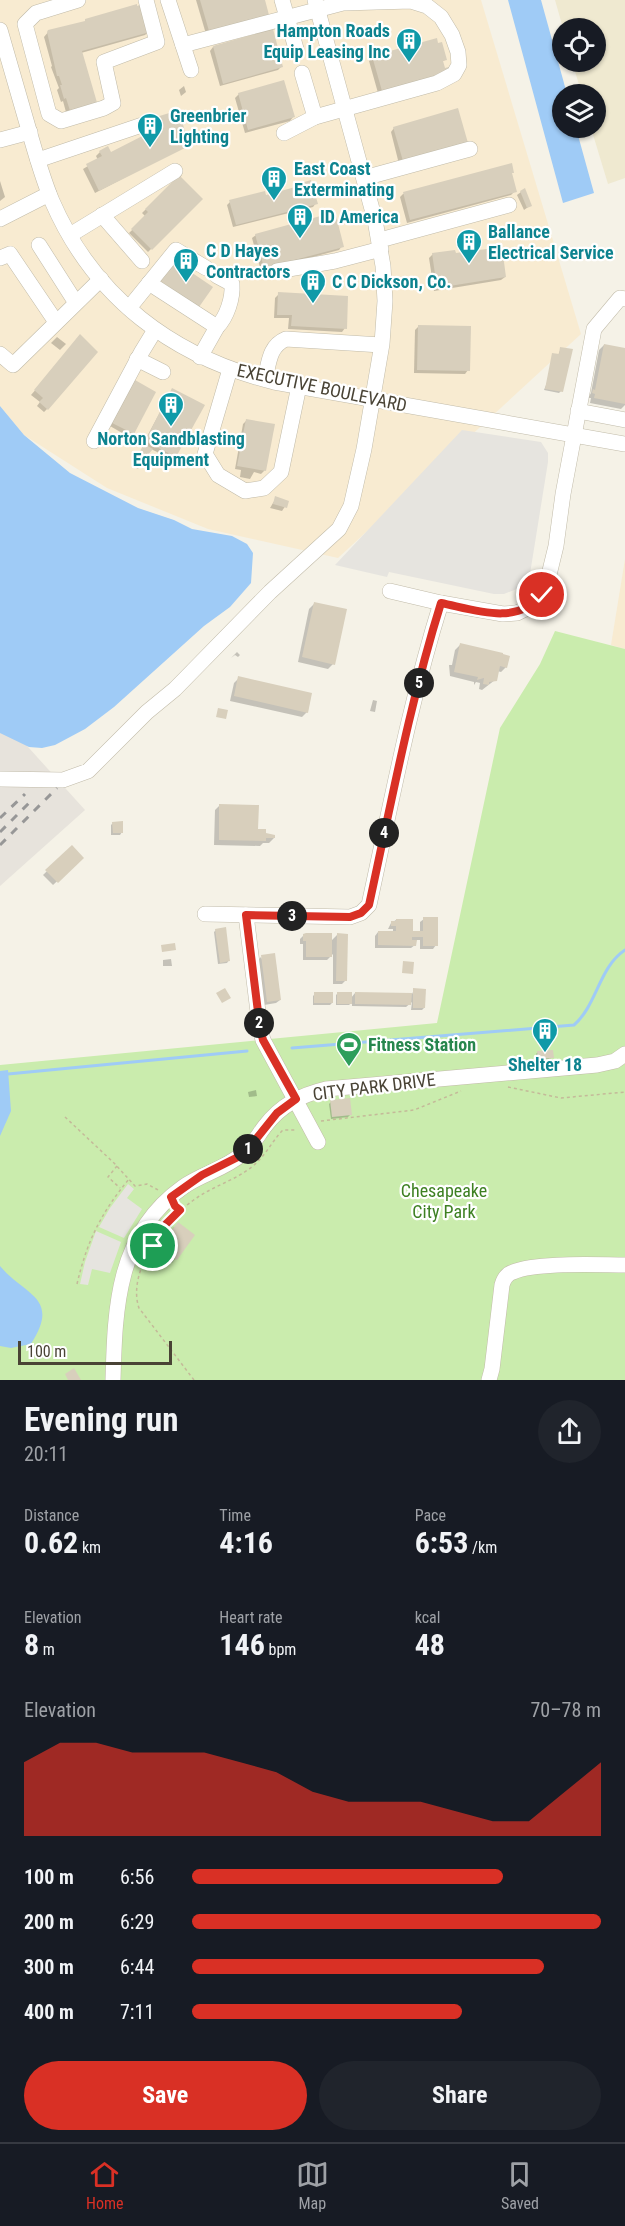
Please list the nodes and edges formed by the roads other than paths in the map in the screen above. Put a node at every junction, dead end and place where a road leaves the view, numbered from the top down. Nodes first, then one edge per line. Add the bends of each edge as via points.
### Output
1 (78, 0) edge
2 (146, 0) edge
3 (168, 0) edge
4 (282, 0) edge
5 (317, 4) edge
6 (287, 17) junction
7 (0, 30) edge
8 (183, 45) junction
9 (297, 52) dead end
10 (191, 70) dead end
11 (302, 73) dead end
12 (48, 109) junction
13 (345, 109) junction
14 (25, 116) junction
15 (315, 117) junction
16 (142, 125) dead end
17 (30, 132) junction
18 (284, 133) dead end
19 (0, 140) edge
20 (470, 148) dead end
21 (38, 160) junction
22 (175, 171) dead end
23 (364, 178) junction
24 (49, 194) junction
25 (509, 205) dead end
26 (102, 215) junction
27 (0, 219) edge
28 (70, 235) junction
29 (39, 245) dead end
30 (380, 245) junction
31 (0, 258) edge
32 (142, 261) dead end
33 (277, 271) dead end
34 (101, 279) junction
35 (149, 283) junction
36 (625, 299) edge
37 (76, 303) junction
38 (129, 308) junction
39 (56, 322) junction
40 (217, 327) junction
41 (155, 330) junction
42 (381, 345) junction
43 (0, 354) edge
44 (201, 357) junction
45 (137, 359) junction
46 (230, 369) junction
47 (163, 372) dead end
48 (265, 380) junction
49 (299, 386) junction
50 (373, 399) junction
51 (578, 411) junction
52 (625, 420) edge
53 (573, 435) junction
54 (94, 441) dead end
55 (625, 444) edge
56 (390, 591) dead end
57 (441, 603) junction
58 (0, 779) edge
59 (204, 914) dead end
60 (246, 915) junction
61 (625, 1054) edge
62 (296, 1099) junction
63 (318, 1143) dead end
64 (625, 1265) edge
65 (113, 1380) edge
66 (489, 1380) edge

1 - 12 street via 36,13 25,24
2 - 12 street via 157,42 104,62 112,103 62,121 49,114
3 - 8 street
4 - 6 street
5 - 6 street
5 - 13 street
5 - 13 street via 411,1 427,6 441,17 458,52 459,65 454,74 437,83
6 - 8 street
6 - 9 street
7 - 14 street, EXECUTIVE BOULEVARD
8 - 10 street
11 - 15 street
12 - 14 street
13 - 15 street
13 - 23 street
14 - 17 street, EXECUTIVE BOULEVARD
15 - 18 street
16 - 21 street
17 - 19 street
17 - 21 street, EXECUTIVE BOULEVARD
20 - 23 street
21 - 24 street, EXECUTIVE BOULEVARD
22 - 26 street
23 - 30 street
24 - 27 street
24 - 28 street, EXECUTIVE BOULEVARD
25 - 30 street
26 - 28 street
26 - 32 street
28 - 34 street, EXECUTIVE BOULEVARD
29 - 37 street
30 - 33 street via 335,261
30 - 42 street via 385,301
31 - 39 street via 10,254
34 - 37 street
34 - 38 street, EXECUTIVE BOULEVARD
35 - 38 street
35 - 40 street
35 - 40 street via 176,250 232,284 223,321
36 - 51 street via 620,298 594,329
37 - 39 street
38 - 41 street, EXECUTIVE BOULEVARD
39 - 43 street via 13,364
40 - 44 street
41 - 44 street, EXECUTIVE BOULEVARD
41 - 45 street
42 - 48 street via 286,339 272,351
42 - 50 street
44 - 46 street, EXECUTIVE BOULEVARD
45 - 47 street
45 - 54 street
46 - 48 street, EXECUTIVE BOULEVARD
46 - 49 street via 205,454 218,475 245,491 264,488 281,472
48 - 49 street, EXECUTIVE BOULEVARD
49 - 50 street, EXECUTIVE BOULEVARD
50 - 53 street, EXECUTIVE BOULEVARD
50 - 58 street via 351,506 339,529 88,771 63,780
51 - 52 street
51 - 53 street
53 - 55 street, EXECUTIVE BOULEVARD
53 - 57 street via 556,546 542,595 517,613
56 - 57 street
57 - 60 street via 398,768 369,905 350,917
59 - 60 street
60 - 62 street via 263,1040
61 - 62 street, CITY PARK DRIVE via 597,1065 326,1089
62 - 63 street
62 - 65 street, CITY PARK DRIVE via 277,1113 244,1154 202,1175 153,1215 124,1271 114,1327
64 - 66 street via 537,1267 505,1277

